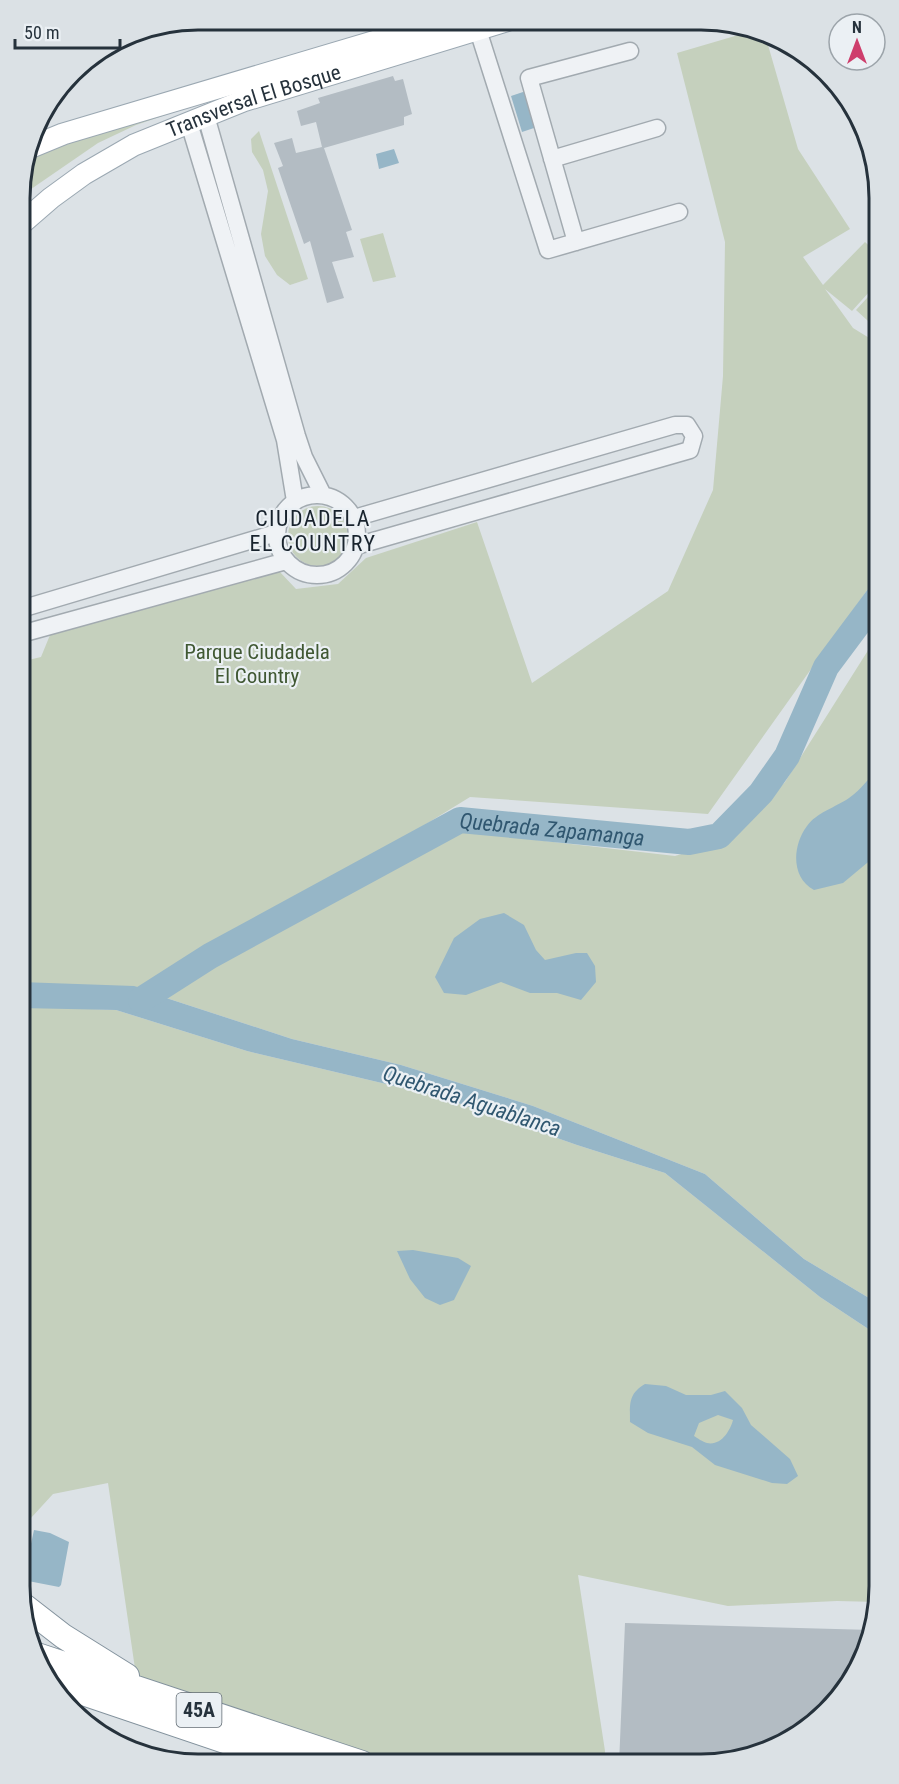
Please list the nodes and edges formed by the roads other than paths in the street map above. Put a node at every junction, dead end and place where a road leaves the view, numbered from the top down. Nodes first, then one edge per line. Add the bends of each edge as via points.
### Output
1 (413, 30) edge
2 (478, 30) joint
3 (630, 51) dead end
4 (197, 119) junction
5 (657, 128) dead end
6 (39, 144) edge
7 (552, 159) junction
8 (679, 212) dead end
9 (30, 216) edge
10 (576, 242) junction
11 (323, 495) junction
12 (295, 501) junction
13 (354, 518) junction
14 (276, 533) junction
15 (356, 546) junction
16 (286, 561) junction
17 (30, 606) edge
18 (30, 632) edge
19 (32, 1613) edge
20 (46, 1658) edge
21 (64, 1687) edge
22 (185, 1706) junction
23 (263, 1754) edge
24 (331, 1754) edge

1 - 6 main road, Transversal El Bosque
2 - 4 main road, Transversal El Bosque via 243,101
2 - 10 street via 548,250
3 - 7 street via 529,78
4 - 9 main road, Transversal El Bosque via 134,145 84,174
4 - 11 street via 304,457
4 - 12 street via 285,440
5 - 7 street
7 - 10 street
8 - 10 street
11 - 12 street
11 - 13 street via 341,503
12 - 14 street via 282,515
13 - 15 street
13 - 15 street via 675,424 687,424 694,436 690,450
14 - 16 street
14 - 17 street
15 - 16 street via 346,563 330,573 301,572
16 - 18 street
19 - 22 highway via 88,1653
20 - 22 highway, 45A
21 - 23 highway, 45A
22 - 24 highway, 45A

